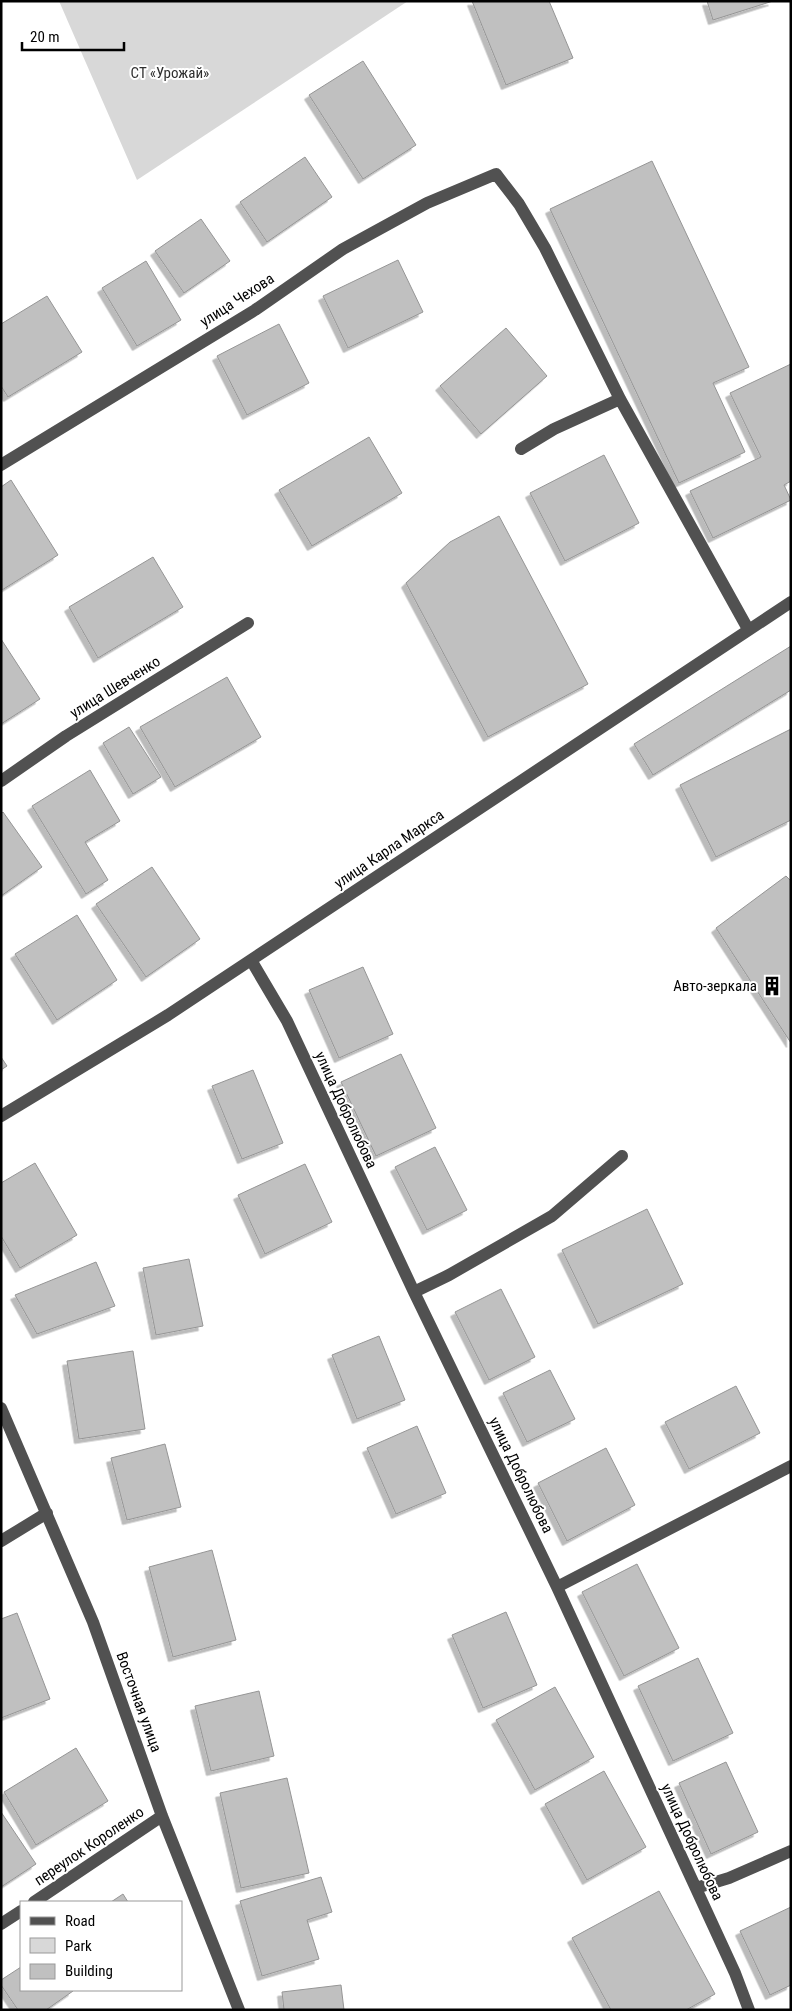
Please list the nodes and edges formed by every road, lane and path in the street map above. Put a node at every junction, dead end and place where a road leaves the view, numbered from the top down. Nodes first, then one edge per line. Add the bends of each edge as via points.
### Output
1 (620, 399) junction
2 (521, 449) dead end
3 (1, 465) edge
4 (791, 602) edge
5 (248, 623) dead end
6 (748, 629) junction
7 (1, 781) edge
8 (251, 960) junction
9 (1, 1116) edge
10 (622, 1156) dead end
11 (414, 1292) junction
12 (1, 1408) edge
13 (791, 1466) edge
14 (47, 1513) junction
15 (1, 1541) edge
16 (557, 1587) junction
17 (162, 1816) junction
18 (791, 1851) edge
19 (696, 1888) junction
20 (35, 1901) edge
21 (20, 1912) edge
22 (1, 1924) edge
23 (239, 2010) edge
24 (749, 2010) edge

1 - 2 street via 554,429
1 - 3 street, улица Чехова via 545,248 519,204 496,174 427,203 343,249 255,310
1 - 6 street
4 - 6 street, улица Карла Маркса
5 - 7 street, улица Шевченко via 66,736
6 - 8 street, улица Карла Маркса
8 - 9 street, улица Карла Маркса via 168,1015
8 - 11 street, улица Добролюбова via 287,1021
10 - 11 street via 552,1216
11 - 16 street, улица Добролюбова
12 - 14 street, Восточная улица
13 - 16 street
14 - 15 street
14 - 17 street, Восточная улица via 93,1622
16 - 19 street, улица Добролюбова
17 - 20 street, переулок Короленко
17 - 23 street, Восточная улица
18 - 19 street via 729,1878
19 - 24 street, улица Добролюбова
21 - 22 street

